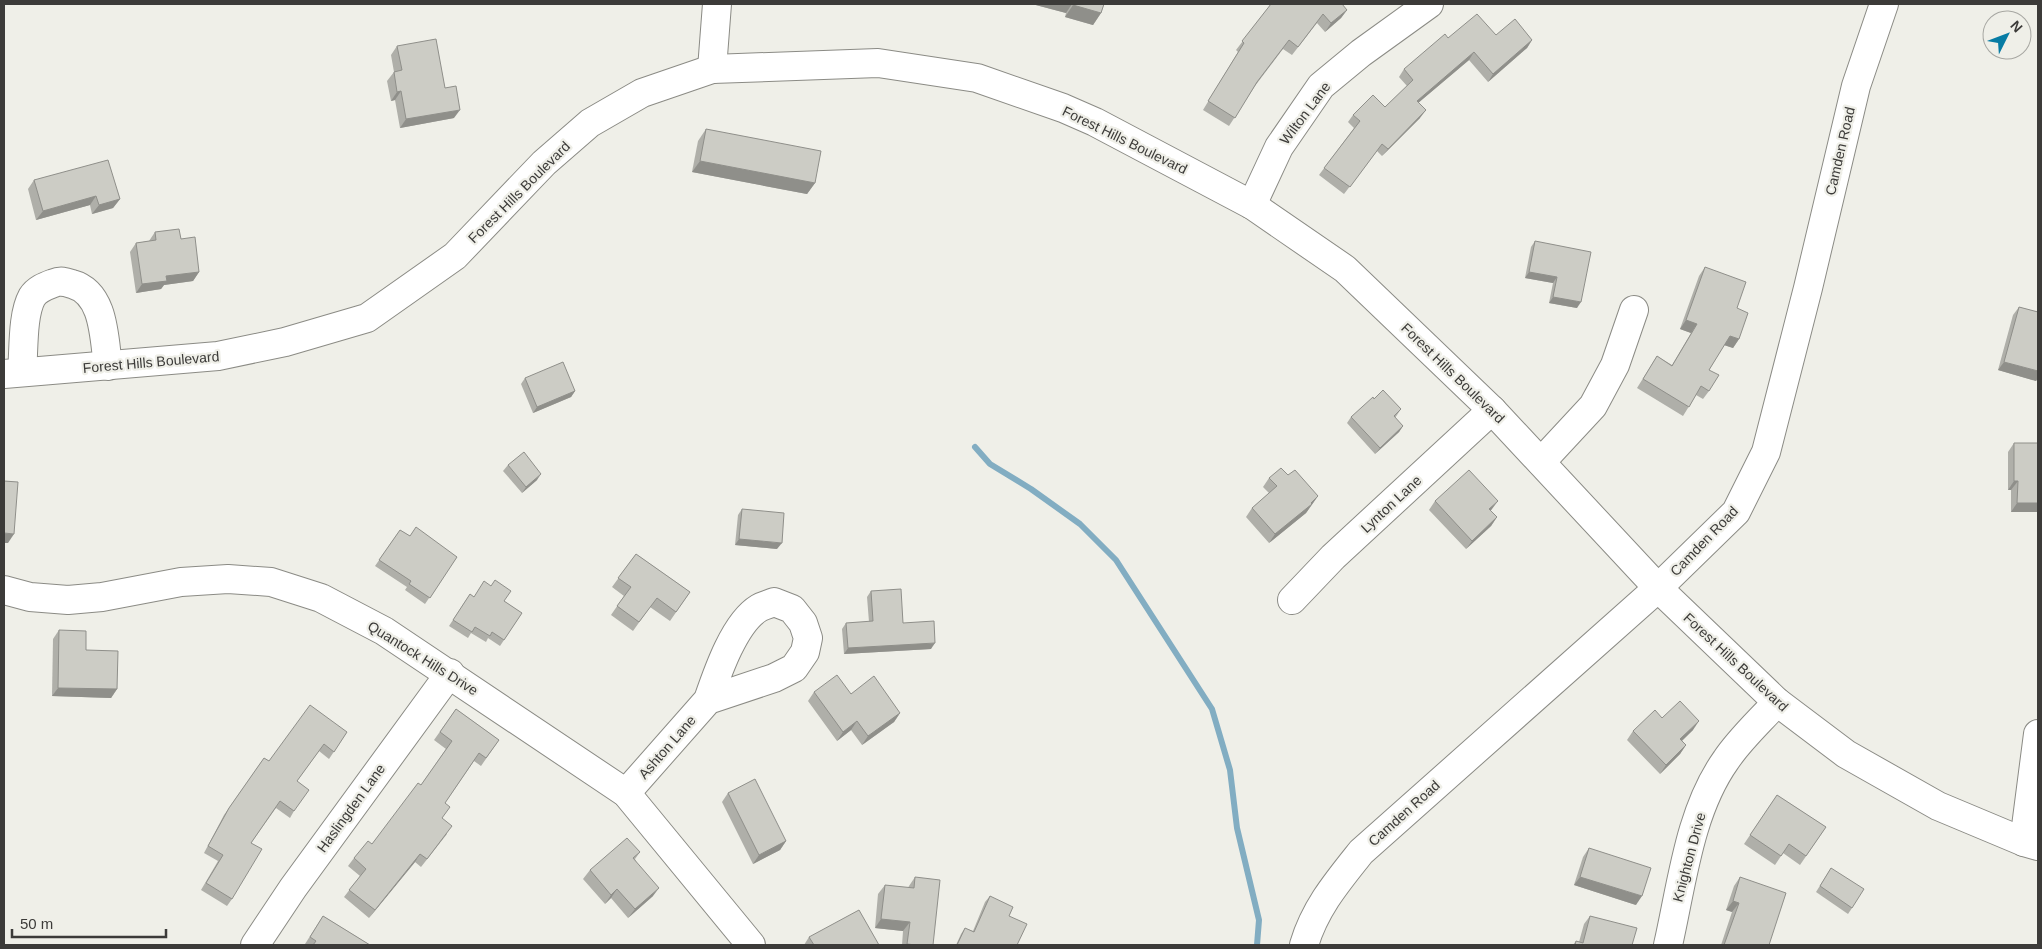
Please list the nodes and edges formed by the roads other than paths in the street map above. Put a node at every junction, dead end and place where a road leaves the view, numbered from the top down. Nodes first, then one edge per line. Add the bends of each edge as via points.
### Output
1 (717, 4) edge
2 (1429, 4) edge
3 (1884, 4) edge
4 (712, 69) junction
5 (1252, 205) junction
6 (1634, 310) dead end
7 (108, 366) junction
8 (13, 373) edge
9 (1492, 410) junction
10 (1540, 462) junction
11 (1658, 588) junction
12 (4, 590) edge
13 (1292, 600) dead end
14 (450, 673) junction
15 (708, 700) dead end
16 (1777, 702) junction
17 (2038, 734) edge
18 (626, 793) junction
19 (2031, 844) edge
20 (255, 945) edge
21 (751, 945) edge
22 (1304, 945) edge
23 (1668, 945) edge

1 - 4 street
2 - 5 street, Wilton Lane via 1321,86 1279,147
3 - 11 street, Camden Road via 1856,86 1766,452 1736,512
4 - 5 street, Forest Hills Boulevard via 878,63 977,78 1095,122
4 - 7 street, Forest Hills Boulevard via 642,93 590,124 544,163 455,256 367,318 285,342 218,356
5 - 9 street, Forest Hills Boulevard via 1345,269
6 - 10 street via 1615,366 1593,406
7 - 8 street, Forest Hills Boulevard
7 - 8 street via 101,315 92,297 79,286 59,280 33,295
9 - 10 street, Forest Hills Boulevard
9 - 13 street, Lynton Lane via 1333,557
10 - 11 street, Forest Hills Boulevard
11 - 16 street, Forest Hills Boulevard
11 - 22 street, Camden Road via 1361,852 1323,899
12 - 14 street, Quantock Hills Drive via 30,597 68,600 181,582 271,582 321,598 384,631
14 - 18 street, Quantock Hills Drive
14 - 20 street, Haslingden Lane
15 - 18 street, Ashton Lane
16 - 19 street, Forest Hills Boulevard via 1846,754 1938,806
16 - 23 street, Knighton Drive via 1726,760 1706,797 1690,848
17 - 19 street
18 - 21 street, Quantock Hills Drive

